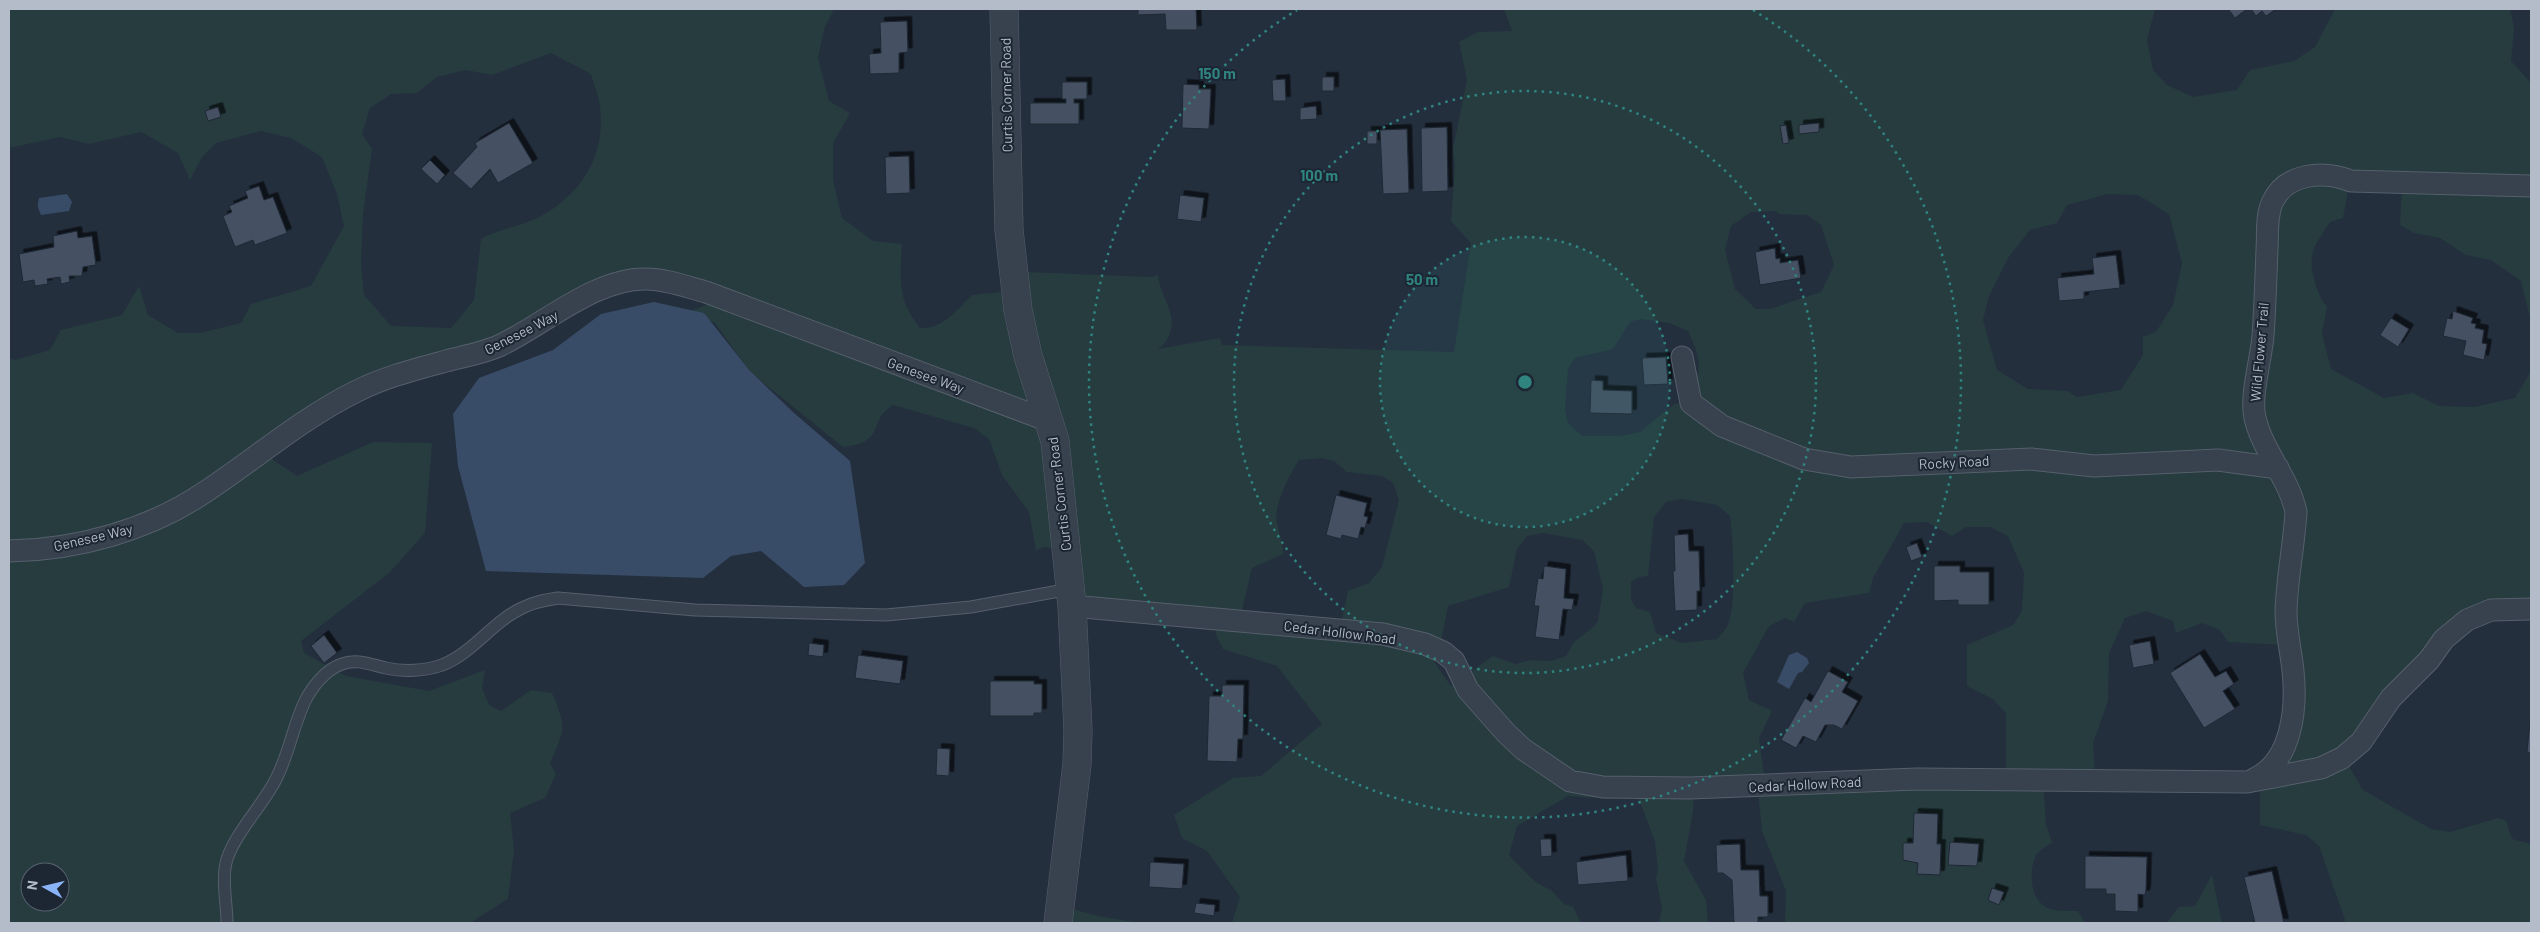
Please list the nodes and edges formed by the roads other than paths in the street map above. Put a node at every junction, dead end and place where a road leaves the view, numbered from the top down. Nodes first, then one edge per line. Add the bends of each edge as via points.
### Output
1 (1004, 9) edge
2 (2531, 186) edge
3 (1682, 357) dead end
4 (1048, 421) junction
5 (2278, 468) junction
6 (9, 551) edge
7 (1071, 598) junction
8 (2531, 608) edge
9 (2254, 779) junction
10 (228, 923) edge
11 (1058, 923) edge

1 - 4 street, Curtis Corner Road via 1011,248 1018,310
2 - 5 street, Wild Flower Trail via 2350,181 2303,176 2284,187 2269,214 2263,335 2254,407 2261,436
3 - 5 street, Rocky Road via 1691,403 1722,426 1804,459 1851,467 2032,459 2094,466 2218,460
4 - 6 street, Genesee Way via 706,292 663,280 636,279 611,283 596,290 500,346 391,377 356,391 322,410 204,493 156,520 120,534 79,543
4 - 7 street, Curtis Corner Road via 1055,440
5 - 9 street, Wild Flower Trail via 2296,512 2286,612 2293,671 2293,714 2278,758 2264,775
7 - 9 street, Cedar Hollow Road via 1383,634 1425,644 1454,661 1468,690 1523,749 1570,781 1603,787 1690,788 1917,778 2248,782
7 - 10 lane via 886,615 695,610 558,598 520,609 441,666 415,670 352,662 341,664 316,683 305,701 277,777 227,860
7 - 11 street, Curtis Corner Road via 1078,755
8 - 9 street, Cedar Hollow Road via 2491,610 2467,620 2444,640 2391,698 2361,742 2342,758 2307,772

